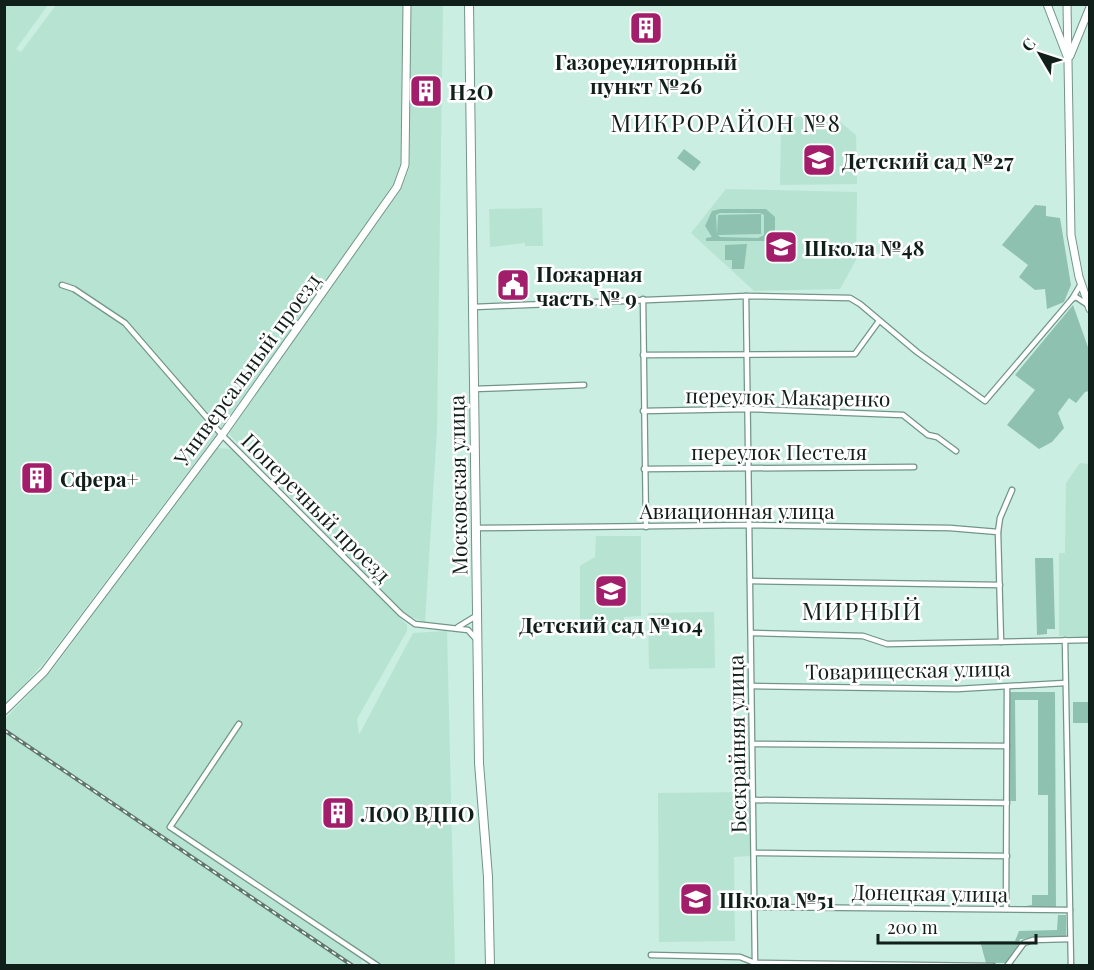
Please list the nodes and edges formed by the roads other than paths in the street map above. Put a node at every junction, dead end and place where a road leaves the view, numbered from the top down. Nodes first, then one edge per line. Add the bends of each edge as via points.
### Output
1 (406, 4) edge
2 (469, 4) edge
3 (1047, 4) edge
4 (1067, 4) edge
5 (1089, 7) edge
6 (1069, 61) junction
7 (1081, 284) junction
8 (62, 285) dead end
9 (746, 296) junction
10 (642, 299) junction
11 (1072, 299) junction
12 (474, 307) junction
13 (1089, 307) edge
14 (879, 321) junction
15 (747, 353) junction
16 (643, 355) junction
17 (584, 385) dead end
18 (474, 389) junction
19 (748, 409) junction
20 (644, 411) junction
21 (222, 435) junction
22 (956, 451) dead end
23 (914, 467) dead end
24 (748, 468) junction
25 (644, 469) junction
26 (1012, 490) dead end
27 (749, 525) junction
28 (646, 527) junction
29 (476, 528) junction
30 (998, 532) junction
31 (750, 581) junction
32 (1000, 585) junction
33 (477, 616) junction
34 (458, 627) junction
35 (751, 633) junction
36 (477, 640) junction
37 (1065, 640) junction
38 (1089, 640) edge
39 (1001, 642) junction
40 (1065, 683) junction
41 (752, 686) junction
42 (1007, 688) junction
43 (4, 711) edge
44 (239, 724) dead end
45 (752, 744) junction
46 (1007, 746) junction
47 (753, 800) junction
48 (1007, 803) junction
49 (754, 853) junction
50 (1007, 856) junction
51 (754, 907) junction
52 (1006, 909) junction
53 (1070, 910) junction
54 (1071, 939) junction
55 (651, 955) dead end
56 (755, 963) junction
57 (378, 966) edge
58 (490, 966) edge
59 (993, 966) edge
60 (1007, 966) edge
61 (1071, 966) edge

1 - 21 street, Универсальный проезд via 405,165 397,187
2 - 12 main road, Московская улица
3 - 6 street
4 - 6 street
5 - 6 street
6 - 7 street via 1071,235
7 - 11 street
7 - 13 street
8 - 21 street, Поперечный проезд via 124,323
9 - 10 street
9 - 14 street via 850,298
9 - 15 street, Бескрайняя улица
10 - 12 street
10 - 16 street
11 - 13 street via 1076,297
11 - 14 street via 985,401
12 - 18 main road, Московская улица
14 - 15 street via 855,354
15 - 16 street
15 - 19 street, Бескрайняя улица
16 - 20 street
17 - 18 street
18 - 29 main road, Московская улица
19 - 20 street, переулок Макаренко
19 - 22 street, переулок Макаренко via 903,415
19 - 24 street, Бескрайняя улица
20 - 25 street
21 - 34 street, Поперечный проезд via 401,614 416,624
21 - 43 street, Универсальный проезд via 44,672
23 - 24 street, переулок Пестеля
24 - 25 street, переулок Пестеля
24 - 27 street, Бескрайняя улица
25 - 28 street
26 - 30 street
27 - 28 street, Авиационная улица
27 - 30 street, Авиационная улица
27 - 31 street, Бескрайняя улица
28 - 29 street, Авиационная улица
29 - 33 main road, Московская улица
30 - 32 street
31 - 32 street
31 - 35 street, Бескрайняя улица
32 - 39 street
33 - 34 street
33 - 36 main road, Московская улица
34 - 36 street via 468,630
35 - 39 street via 863,636 887,644
35 - 41 street, Бескрайняя улица
36 - 58 main road, Московская улица
37 - 38 street
37 - 39 street
37 - 40 street
40 - 42 street, Товарищеская улица
40 - 53 street
41 - 42 street, Товарищеская улица
41 - 45 street, Бескрайняя улица
42 - 46 street
44 - 57 street via 170,827
45 - 46 street
45 - 47 street, Бескрайняя улица
46 - 48 street
47 - 48 street
47 - 49 street, Бескрайняя улица
48 - 50 street
49 - 50 street
49 - 51 street, Бескрайняя улица
50 - 52 street
51 - 52 street, Донецкая улица
51 - 56 street, Бескрайняя улица
52 - 53 street, Донецкая улица
53 - 54 street
54 - 60 street via 1024,943
54 - 61 street
55 - 56 street via 741,957
56 - 59 street

